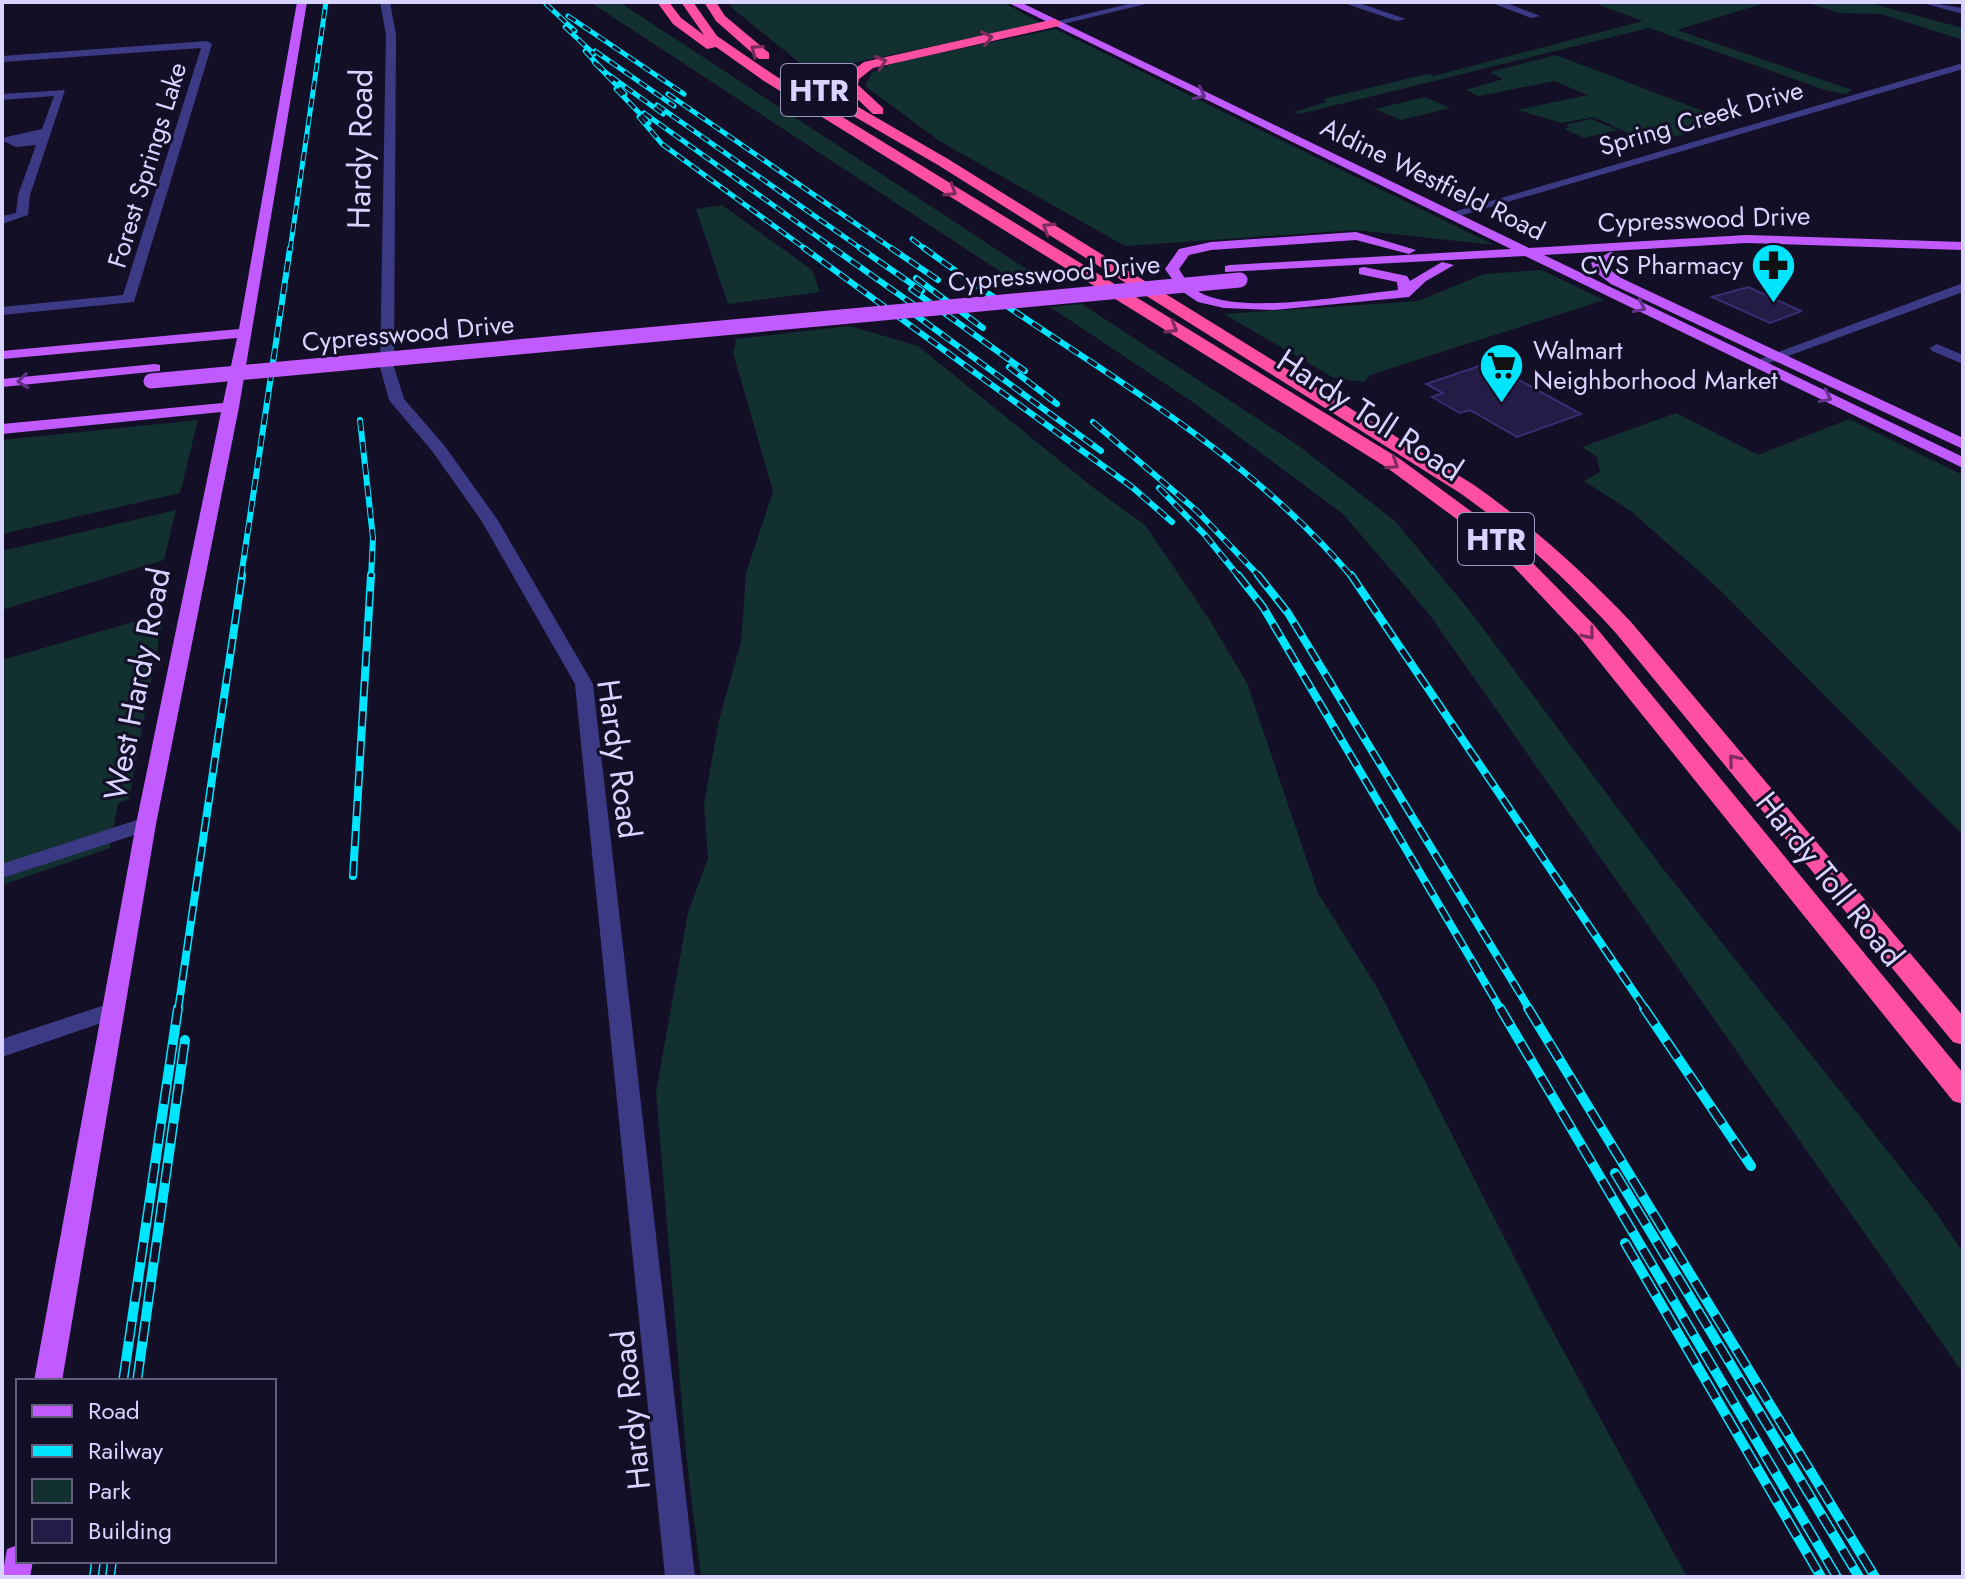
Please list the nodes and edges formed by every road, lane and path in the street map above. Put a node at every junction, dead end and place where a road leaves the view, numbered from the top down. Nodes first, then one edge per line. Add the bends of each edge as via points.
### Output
1 (302, 2) edge
2 (385, 2) edge
3 (663, 2) edge
4 (687, 2) edge
5 (710, 2) edge
6 (1012, 2) edge
7 (1033, 2) edge
8 (1110, 2) edge
9 (1149, 2) edge
10 (1346, 2) edge
11 (1494, 2) edge
12 (1930, 2) edge
13 (1963, 11) edge
14 (1535, 16) dead end
15 (1051, 18) junction
16 (1401, 19) dead end
17 (1070, 20) junction
18 (2, 59) edge
19 (1963, 66) edge
20 (1175, 69) junction
21 (1157, 73) junction
22 (769, 78) junction
23 (805, 82) dead end
24 (818, 90) dead end
25 (2, 97) edge
26 (1263, 111) junction
27 (1244, 115) junction
28 (1362, 158) junction
29 (943, 162) junction
30 (1343, 162) junction
31 (1471, 209) junction
32 (1452, 214) junction
33 (2, 220) edge
34 (1486, 230) junction
35 (1375, 241) junction
36 (1791, 243) junction
37 (1963, 246) edge
38 (1528, 251) junction
39 (1484, 253) junction
40 (1548, 254) junction
41 (1615, 255) junction
42 (1963, 255) edge
43 (1570, 258) junction
44 (1442, 260) junction
45 (1366, 265) junction
46 (1616, 281) junction
47 (1963, 287) edge
48 (1404, 294) junction
49 (2, 311) edge
50 (245, 333) junction
51 (2, 355) edge
52 (1777, 355) junction
53 (1756, 363) junction
54 (153, 375) junction
55 (2, 383) edge
56 (2, 397) edge
57 (231, 407) junction
58 (2, 429) edge
59 (1961, 455) edge
60 (146, 824) junction
61 (2, 871) edge
62 (114, 1010) junction
63 (1963, 1035) edge
64 (2, 1048) edge
65 (1963, 1093) edge
66 (48, 1379) edge
67 (680, 1577) edge

1 - 50 main road, West Hardy Road
2 - 67 street, Hardy Road via 391,35 387,367 393,389 489,519 584,684
3 - 22 highway via 677,21 724,56
4 - 22 highway, Hardy Toll Road / HTR via 713,39
23 -> 5 highway, HTR via 748,45
6 - 15 main road, Aldine Westfield Road
7 - 15 main road, Aldine Westfield Road
8 - 15 street
9 - 17 street
10 - 16 street
11 - 14 street
12 - 13 street
15 - 17 street
15 - 21 main road, Aldine Westfield Road
29 -> 15 highway via 854,93 853,77 889,58
17 - 20 main road, Aldine Westfield Road
18 - 49 street, Forest Springs Lake via 207,44 129,299
19 - 31 street, Spring Creek Drive
20 - 21 main road
20 - 26 main road, Aldine Westfield Road
21 -> 27 main road, Aldine Westfield Road
22 -> 65 highway, Hardy Toll Road / HTR via 1393,463 1503,544 1586,630
24 - 29 highway, Hardy Toll Road / HTR
25 - 33 street via 61,92 24,195 22,215
26 - 27 main road
26 - 28 main road, Aldine Westfield Road
27 - 30 main road, Aldine Westfield Road
28 - 30 main road
28 - 31 main road, Aldine Westfield Road
63 -> 29 highway, Hardy Toll Road / HTR via 1623,627 1519,526
30 - 32 main road, Aldine Westfield Road
31 - 32 street, Spring Creek Drive
31 - 40 main road, Aldine Westfield Road
32 - 34 main road, Aldine Westfield Road
34 - 38 main road, Aldine Westfield Road
34 - 39 main road via 1501,242
35 - 44 main road
35 - 45 main road via 1379,251
35 - 48 main road via 1356,236 1211,246 1184,252 1172,269 1194,294 1232,305
36 - 37 main road, Cypresswood Drive
36 - 40 main road, Cypresswood Drive
36 - 41 main road, Cypresswood Drive
36 - 42 main road, Cypresswood Drive
38 - 39 main road, Cypresswood Drive
38 - 40 main road, Cypresswood Drive
39 - 44 main road, Cypresswood Drive
40 - 43 main road, Cypresswood Drive
40 - 44 main road, Cypresswood Drive
40 -> 53 main road, Aldine Westfield Road
41 - 43 main road, Cypresswood Drive
41 - 46 main road via 1598,263
43 - 46 main road, Aldine Westfield Road
44 - 45 main road, Cypresswood Drive
44 - 48 main road
45 - 48 main road via 1402,279
45 - 54 main road, Cypresswood Drive, bridge
46 - 52 main road, Aldine Westfield Road
47 - 52 street
50 - 51 main road
50 - 57 main road, West Hardy Road
52 - 53 street
52 - 59 main road, Aldine Westfield Road
53 -> 59 main road, Aldine Westfield Road
54 -> 55 main road
54 - 56 main road
57 - 58 main road
57 - 60 main road, West Hardy Road
60 - 61 street
60 - 62 main road, West Hardy Road
62 - 64 street
62 - 66 main road, West Hardy Road

